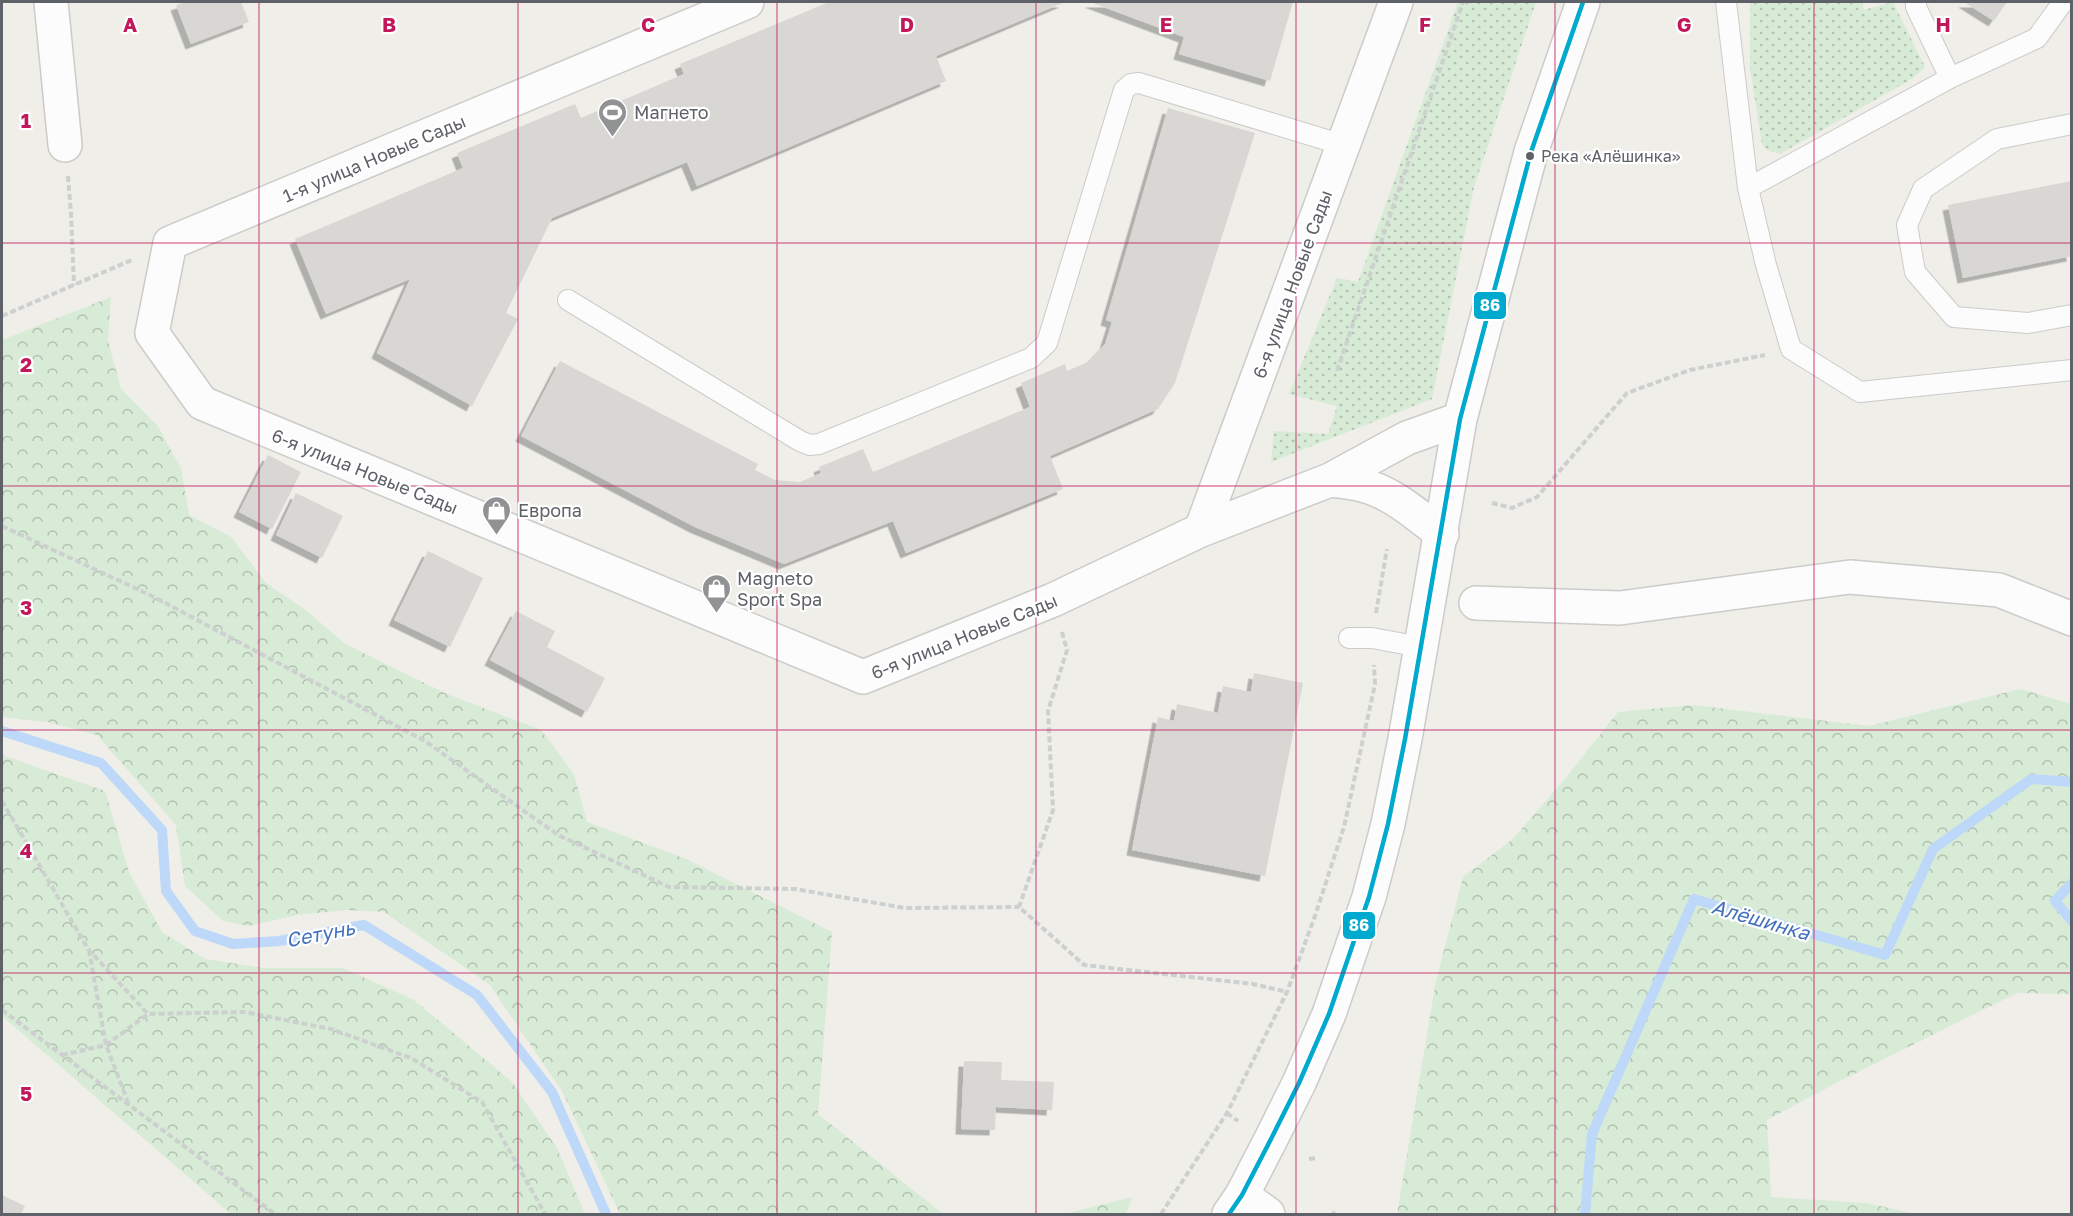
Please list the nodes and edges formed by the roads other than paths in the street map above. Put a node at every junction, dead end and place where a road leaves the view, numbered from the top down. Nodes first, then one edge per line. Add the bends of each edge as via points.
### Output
1 (51, 2) edge
2 (747, 2) edge
3 (1396, 2) edge
4 (1583, 2) edge
5 (1726, 2) edge
6 (1916, 2) edge
7 (2063, 2) edge
8 (1950, 78) junction
9 (2072, 124) edge
10 (64, 145) road end
11 (1343, 145) junction
12 (1748, 188) junction
13 (170, 243) joint
14 (568, 300) dead end
15 (2072, 315) edge
16 (2072, 370) edge
17 (1460, 419) junction
18 (1330, 480) junction
19 (1201, 530) junction
20 (1442, 534) junction
21 (1476, 603) dead end
22 (2072, 619) edge
23 (1349, 638) dead end
24 (1421, 648) junction
25 (1235, 1205) edge
26 (1268, 1215) edge

1 - 10 street
2 - 13 street, 1-я улица Новые Сады
3 - 11 street, 6-я улица Новые Сады
4 - 17 street via 1532,152
5 - 12 lane
6 - 8 lane
7 - 8 lane via 2037,38
8 - 12 lane
9 - 15 lane via 1997,139 1923,189 1907,225 1915,272 1954,317 2028,323
11 - 14 lane via 1139,82 1131,84 1124,90 1047,343 1031,358 819,444 800,441
11 - 19 street, 6-я улица Новые Сады
12 - 16 lane via 1791,349 1860,392
13 - 19 street, 6-я улица Новые Сады via 152,333 201,403 863,677 1053,600
17 - 18 street via 1407,438
17 - 20 street
18 - 19 street
18 - 20 street via 1379,492
20 - 24 street
21 - 22 street via 1620,608 1850,577 1999,590
23 - 24 lane via 1372,638
24 - 25 street via 1388,824 1369,897 1329,1014 1299,1083
25 - 26 street

